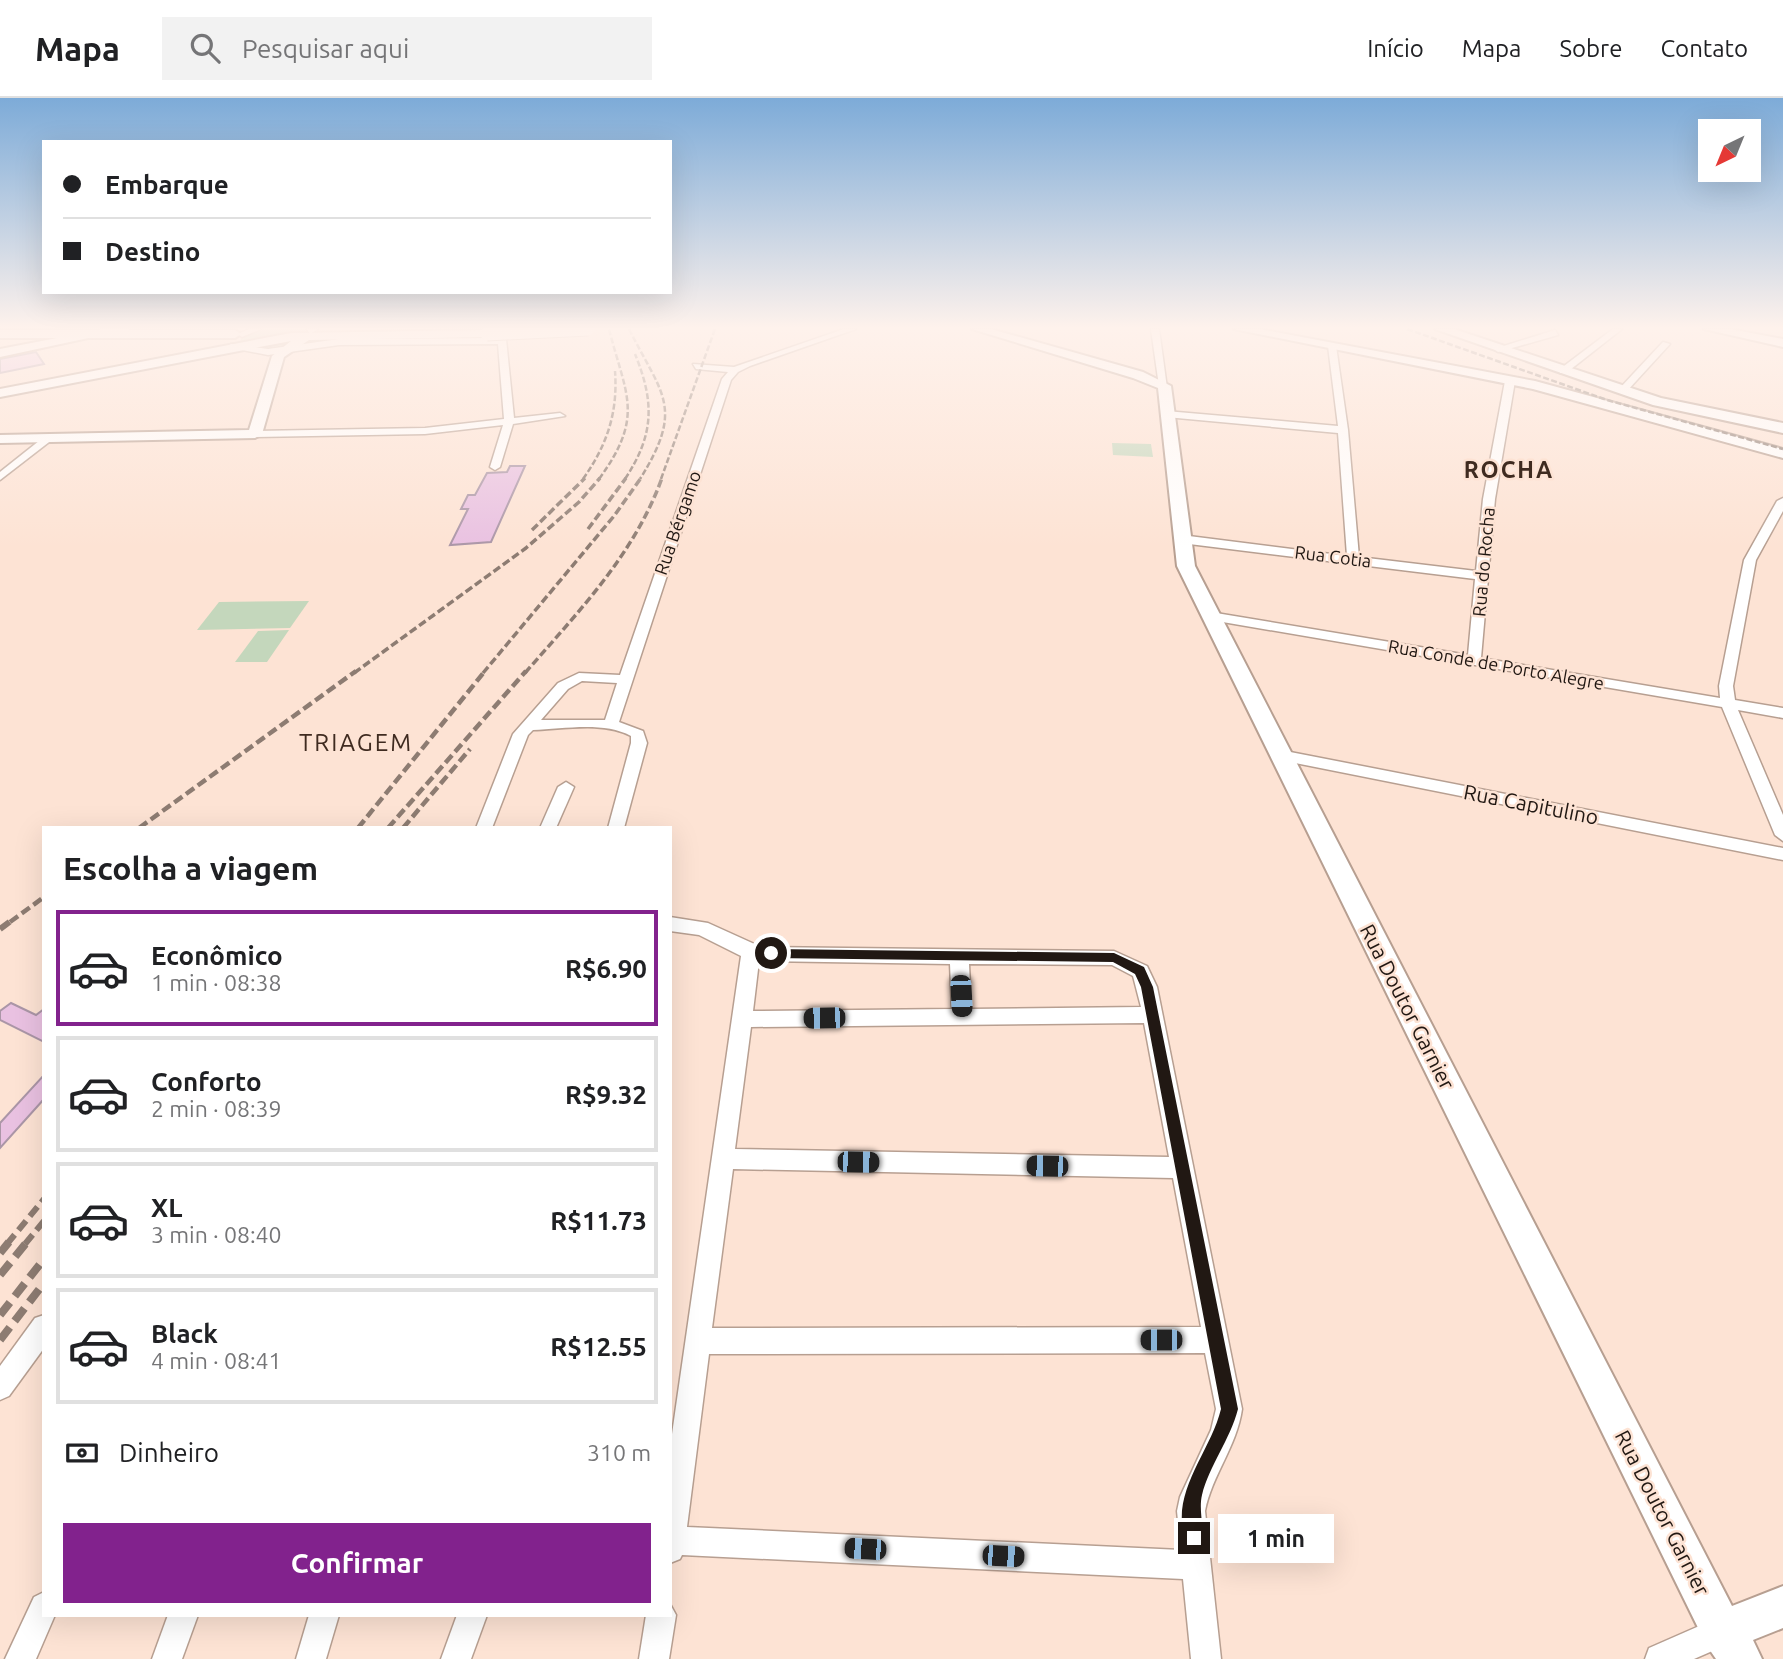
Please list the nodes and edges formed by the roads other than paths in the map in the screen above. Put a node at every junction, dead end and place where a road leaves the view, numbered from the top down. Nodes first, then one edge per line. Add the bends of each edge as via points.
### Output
1 (265, 402) edge
2 (507, 402) edge
3 (719, 402) edge
4 (1165, 402) edge
5 (1339, 402) edge
6 (1506, 402) edge
7 (1588, 402) edge
8 (1661, 402) edge
9 (1166, 414) junction
10 (560, 416) dead end
11 (509, 422) junction
12 (1783, 428) edge
13 (1343, 430) junction
14 (255, 434) junction
15 (0, 439) edge
16 (48, 439) junction
17 (1783, 454) edge
18 (495, 467) dead end
19 (0, 477) edge
20 (1783, 501) edge
21 (1181, 539) junction
22 (1353, 560) junction
23 (1484, 576) junction
24 (1210, 616) junction
25 (1474, 661) junction
26 (625, 679) junction
27 (1728, 704) junction
28 (1783, 713) edge
29 (527, 725) junction
30 (610, 726) junction
31 (1280, 755) junction
32 (566, 787) dead end
33 (485, 826) edge
34 (549, 826) edge
35 (617, 826) edge
36 (1783, 835) edge
37 (1783, 854) edge
38 (672, 924) edge
39 (751, 952) junction
40 (959, 956) junction
41 (1153, 1015) junction
42 (962, 1017) junction
43 (742, 1019) junction
44 (723, 1159) junction
45 (1182, 1168) junction
46 (42, 1329) edge
47 (1216, 1340) junction
48 (699, 1342) junction
49 (0, 1387) edge
50 (672, 1538) edge
51 (672, 1545) edge
52 (1197, 1565) junction
53 (1783, 1607) edge
54 (42, 1611) edge
55 (182, 1617) edge
56 (323, 1617) edge
57 (471, 1617) edge
58 (661, 1617) edge
59 (1731, 1645) edge
60 (20, 1659) edge
61 (167, 1659) edge
62 (311, 1659) edge
63 (456, 1659) edge
64 (654, 1659) edge
65 (1206, 1659) edge
66 (1660, 1659) edge

1 - 14 main road
2 - 11 street
3 - 26 street, Rua Bérgamo
4 - 9 main road, Rua Doutor Garnier
5 - 13 street
6 - 23 street, Rua do Rocha via 1489,499
7 - 17 main road
8 - 12 main road
9 - 13 street
9 - 21 main road, Rua Doutor Garnier
10 - 11 street
11 - 14 street via 425,431
11 - 18 street
13 - 22 street
14 - 16 main road
15 - 16 main road
16 - 19 street
20 - 27 street via 1746,570 1727,675
21 - 22 street, Rua Cotia
21 - 24 main road, Rua Doutor Garnier via 1186,566
22 - 23 street, Rua Cotia
23 - 25 street, Rua do Rocha
24 - 25 street, Rua Conde de Porto Alegre
24 - 31 main road, Rua Doutor Garnier
25 - 27 street, Rua Conde de Porto Alegre
26 - 29 street via 574,678
26 - 30 street, Rua Bérgamo
27 - 28 street, Rua Conde de Porto Alegre
27 - 36 street
29 - 30 street
29 - 33 street
30 - 35 street via 638,734 639,743
31 - 37 street, Rua Capitulino
31 - 59 main road, Rua Doutor Garnier
32 - 34 street
38 - 39 street via 702,928
39 - 40 street
39 - 43 street
40 - 41 street via 1124,960 1144,977
40 - 42 street
41 - 42 street
41 - 45 street
42 - 43 street
43 - 44 street
44 - 45 street
44 - 48 street
45 - 47 street
46 - 49 street
47 - 48 street
47 - 52 street via 1229,1419 1193,1492
48 - 50 street
51 - 52 street
52 - 65 street
53 - 59 main road
54 - 60 street
55 - 61 street
56 - 62 street
57 - 63 street
58 - 64 street
59 - 66 street

